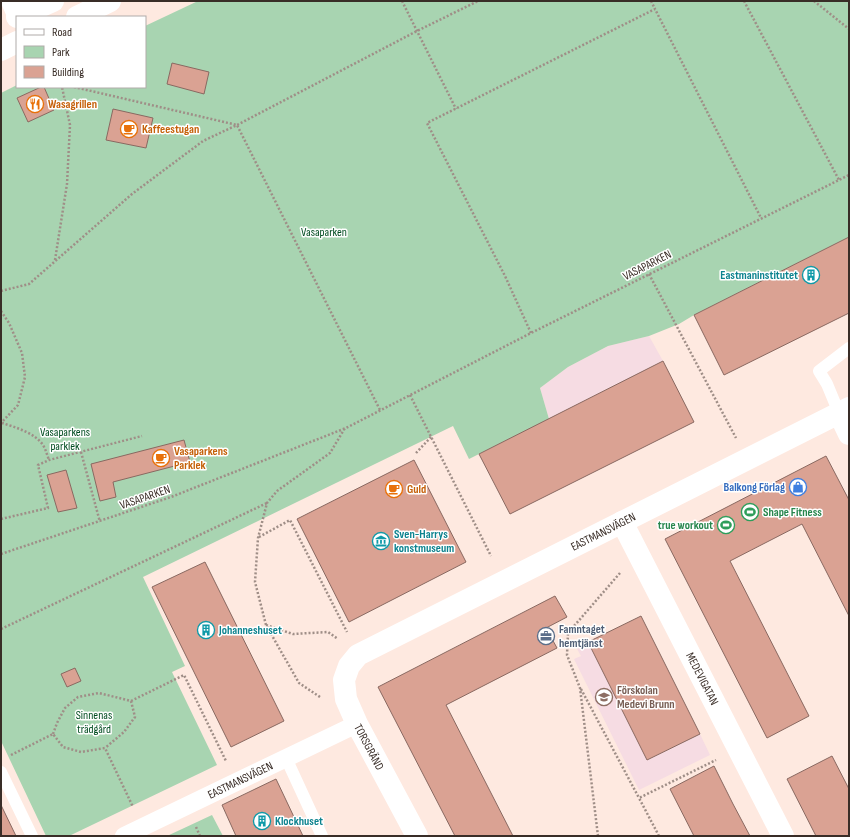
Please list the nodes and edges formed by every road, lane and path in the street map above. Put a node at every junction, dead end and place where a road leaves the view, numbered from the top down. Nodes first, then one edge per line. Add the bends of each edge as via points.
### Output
1 (53, 1) edge
2 (110, 1) edge
3 (402, 1) edge
4 (478, 1) edge
5 (651, 1) edge
6 (744, 1) edge
7 (814, 1) edge
8 (655, 9) junction
9 (14, 16) edge
10 (79, 16) edge
11 (849, 29) edge
12 (417, 31) junction
13 (16, 42) edge
14 (1, 50) edge
15 (62, 88) edge
16 (78, 88) edge
17 (456, 109) junction
18 (238, 126) junction
19 (849, 175) edge
20 (839, 180) junction
21 (761, 218) junction
22 (55, 261) junction
23 (649, 274) junction
24 (1, 290) edge
25 (1, 311) edge
26 (532, 333) junction
27 (849, 348) edge
28 (410, 395) junction
29 (380, 410) junction
30 (844, 410) edge
31 (2, 423) edge
32 (346, 428) junction
33 (733, 433) dead end
34 (849, 434) edge
35 (142, 436) dead end
36 (431, 437) junction
37 (81, 452) junction
38 (416, 453) dead end
39 (49, 460) junction
40 (267, 503) junction
41 (1, 519) edge
42 (100, 522) junction
43 (622, 522) junction
44 (258, 538) junction
45 (1, 554) edge
46 (491, 556) dead end
47 (621, 572) dead end
48 (266, 625) junction
49 (1, 629) edge
50 (348, 633) dead end
51 (338, 639) dead end
52 (358, 655) joint
53 (580, 688) junction
54 (322, 698) dead end
55 (131, 701) junction
56 (357, 724) junction
57 (53, 734) junction
58 (104, 748) junction
59 (8, 756) dead end
60 (286, 758) junction
61 (713, 761) dead end
62 (1, 772) edge
63 (237, 782) junction
64 (639, 798) junction
65 (142, 827) junction
66 (32, 836) edge
67 (124, 836) edge
68 (322, 836) edge
69 (417, 836) edge
70 (598, 836) edge
71 (659, 836) edge
72 (783, 836) edge

1 - 9 street
2 - 10 street
3 - 12 path
4 - 12 path
5 - 8 path
6 - 20 path
7 - 11 path
8 - 17 path
8 - 21 path
12 - 17 path
12 - 18 path
13 - 14 street
15 - 22 path via 70,126 67,184
16 - 18 path
17 - 26 path via 428,123
18 - 22 path via 203,140 132,194
18 - 29 path
19 - 20 path, VASAPARKEN
20 - 21 path, VASAPARKEN
21 - 23 path, VASAPARKEN
22 - 24 path via 29,284
23 - 26 path, VASAPARKEN
23 - 33 path
25 - 31 path via 9,322 22,354 25,376 18,405
26 - 28 path, VASAPARKEN
27 - 30 lane via 819,371
28 - 29 path, VASAPARKEN
28 - 36 path
29 - 32 path, VASAPARKEN
30 - 34 street
30 - 43 street, EASTMANSVÄGEN
31 - 39 path via 31,434 42,444
32 - 40 path via 330,453 277,491
32 - 42 path, VASAPARKEN
35 - 37 path
36 - 38 path
36 - 46 path
37 - 39 path
37 - 42 path
39 - 41 path via 38,465 48,508
40 - 44 path
40 - 49 path
42 - 45 path, VASAPARKEN
43 - 52 street, EASTMANSVÄGEN
43 - 72 street, MEDEVIGATAN
44 - 48 path via 255,582
44 - 50 path via 290,520
47 - 53 path via 568,633 567,655
48 - 51 path via 293,634 328,632
48 - 54 path via 299,683
52 - 56 street, TORSGRÄND via 349,666 344,680 346,699
53 - 64 path
53 - 70 path
55 - 57 path via 99,694 78,697 65,708
55 - 58 path via 135,716 124,732
55 - 63 path via 184,675
56 - 60 street, EASTMANSVÄGEN
56 - 69 street, TORSGRÄND
57 - 58 path via 63,747 81,752
57 - 59 path
58 - 65 path
60 - 63 street, EASTMANSVÄGEN
60 - 68 lane
61 - 64 path
62 - 66 lane
63 - 65 street, EASTMANSVÄGEN
64 - 71 path
65 - 67 street, EASTMANSVÄGEN

